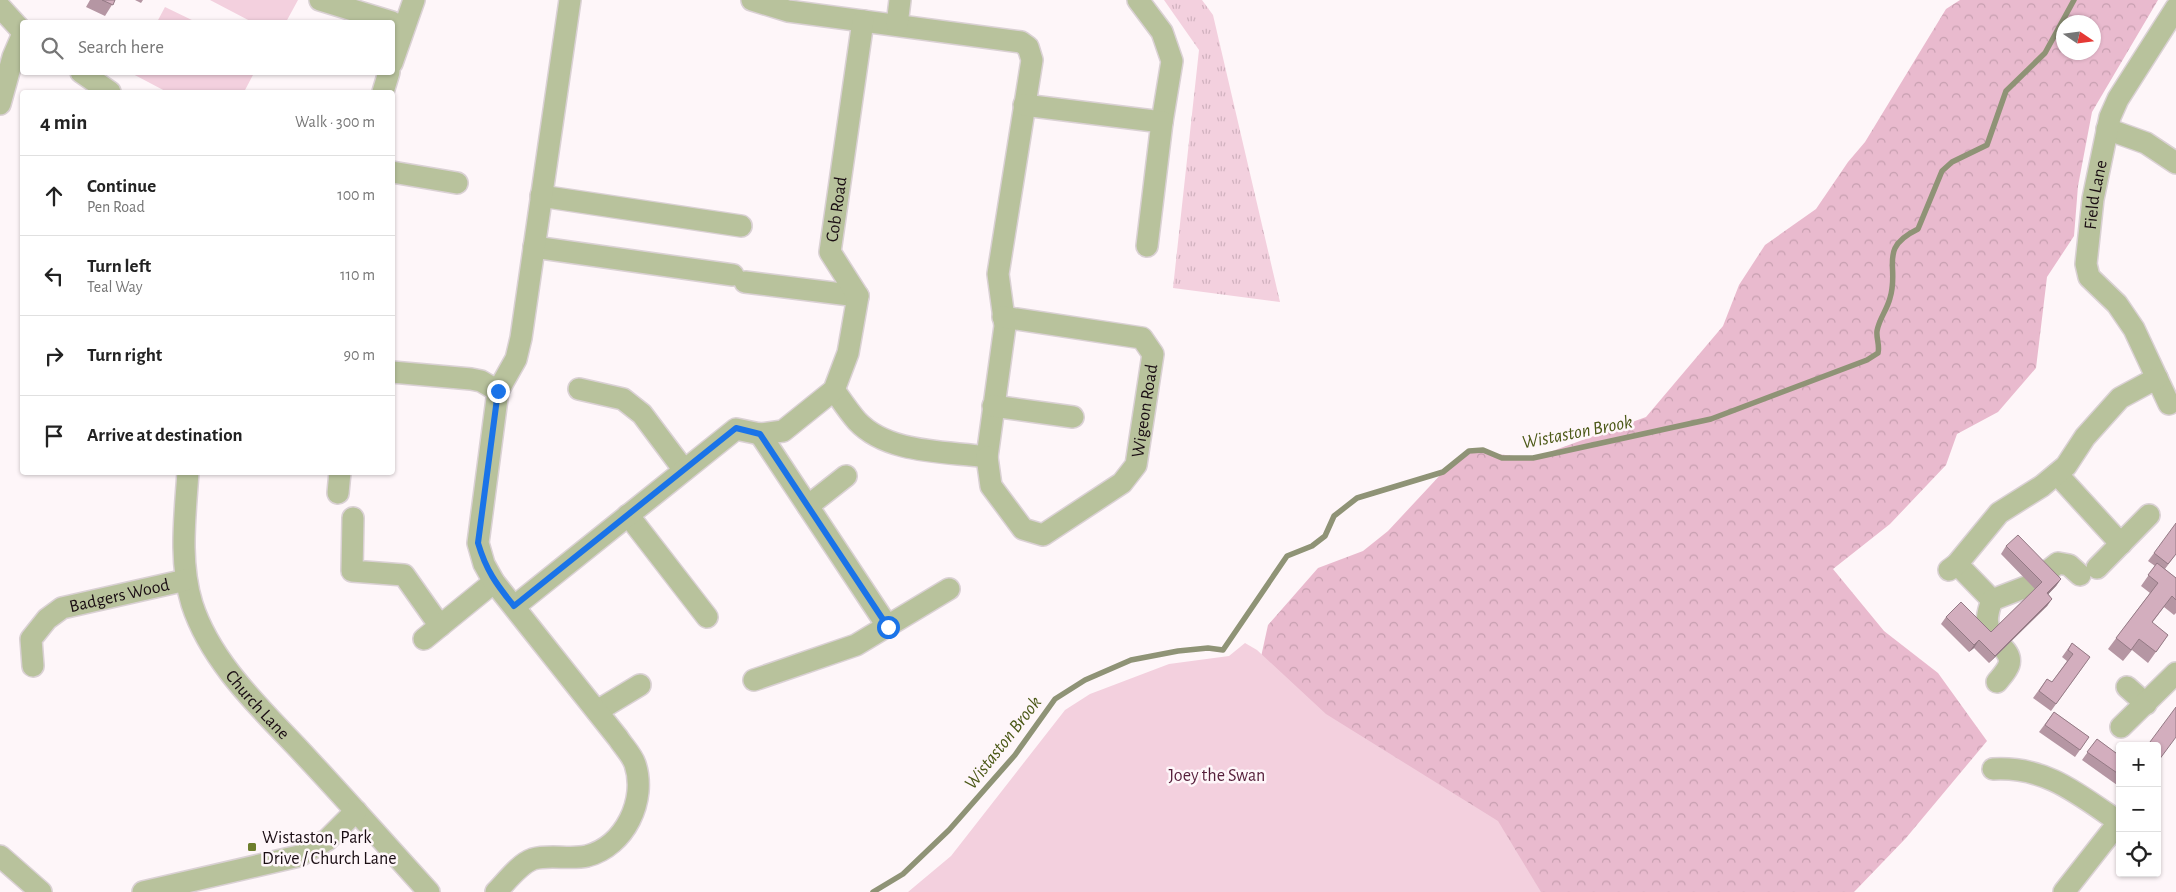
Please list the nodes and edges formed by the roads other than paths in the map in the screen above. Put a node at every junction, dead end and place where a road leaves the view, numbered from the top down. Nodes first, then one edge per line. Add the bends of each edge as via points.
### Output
1 (320, 0) edge
2 (414, 0) edge
3 (570, 0) edge
4 (752, 0) edge
5 (900, 0) edge
6 (1138, 0) edge
7 (0, 7) edge
8 (2176, 8) edge
9 (383, 20) edge
10 (863, 21) junction
11 (396, 24) edge
12 (897, 25) junction
13 (20, 29) edge
14 (20, 41) edge
15 (84, 75) edge
16 (389, 75) edge
17 (107, 90) edge
18 (384, 90) edge
19 (0, 104) edge
20 (1024, 105) junction
21 (1162, 122) junction
22 (2107, 129) junction
23 (2176, 163) edge
24 (395, 173) edge
25 (457, 183) dead end
26 (542, 196) junction
27 (741, 226) dead end
28 (1147, 246) dead end
29 (534, 247) junction
30 (858, 296) junction
31 (1003, 317) junction
32 (395, 372) edge
33 (2157, 378) junction
34 (579, 390) dead end
35 (834, 390) junction
36 (498, 391) junction
37 (2168, 404) dead end
38 (993, 406) junction
39 (1073, 417) dead end
40 (760, 434) junction
41 (986, 457) junction
42 (684, 470) junction
43 (2057, 474) junction
44 (188, 475) edge
45 (846, 476) dead end
46 (808, 506) junction
47 (628, 515) junction
48 (2149, 515) dead end
49 (353, 518) dead end
50 (2121, 544) junction
51 (186, 580) junction
52 (494, 582) junction
53 (949, 589) dead end
54 (1992, 600) junction
55 (514, 606) junction
56 (707, 617) dead end
57 (888, 627) junction
58 (33, 666) dead end
59 (2176, 673) edge
60 (754, 680) dead end
61 (1997, 682) dead end
62 (640, 685) dead end
63 (2127, 687) dead end
64 (2146, 704) junction
65 (598, 711) junction
66 (2121, 727) dead end
67 (1993, 769) dead end
68 (356, 811) junction
69 (1, 863) edge
70 (41, 892) edge
71 (143, 892) edge
72 (429, 892) edge
73 (496, 892) edge
74 (2064, 892) edge

1 - 9 street
2 - 11 street
3 - 26 street
4 - 10 street via 788,11
5 - 12 street
6 - 21 street via 1162,32 1172,61
7 - 13 street
8 - 22 street, Field Lane via 2118,99
10 - 12 street
10 - 30 street, Cob Road via 830,252
12 - 20 street, Wigeon Road via 1021,42 1031,52 1032,60
14 - 19 street
15 - 17 street
16 - 18 street
20 - 21 street
20 - 31 street, Wigeon Road via 998,274
21 - 28 street
22 - 23 street via 2146,143
22 - 33 street, Field Lane via 2093,199 2087,272 2126,315
24 - 25 street
26 - 27 street
26 - 29 street
29 - 30 street
29 - 36 street via 516,359
30 - 35 street via 848,353
31 - 38 street, Wigeon Road via 1005,326
31 - 41 street, Wigeon Road via 1142,338 1153,354 1136,465 1122,484 1043,535 1023,529 991,486
32 - 36 street via 471,379
33 - 37 street, Field Lane
33 - 43 street via 2120,398
34 - 42 street via 623,399 642,414
35 - 40 street via 783,431
35 - 41 street via 858,422 884,440
36 - 52 street via 478,543
38 - 39 street
38 - 41 street, Wigeon Road
40 - 42 street via 736,428
40 - 46 street
42 - 47 street
43 - 50 street
43 - 54 street via 1999,514 1953,567
44 - 51 street, Church Lane via 184,524
45 - 46 street
46 - 57 street
47 - 55 street
47 - 56 street
48 - 50 street
49 - 52 street via 352,571 404,575 432,632
50 - 54 street via 2088,572 2058,562 2038,580
51 - 58 street, Badgers Wood via 62,608 47,619 31,639
51 - 68 street, Church Lane via 199,623 222,662
52 - 55 street
53 - 57 street
54 - 61 street via 1987,613 1988,630 2010,658 2010,665
55 - 65 street
57 - 60 street via 856,645
59 - 64 street
62 - 65 street
63 - 64 street
64 - 66 street
65 - 73 street via 634,763 638,786 630,821 616,838 586,856 533,859
67 - 74 street via 2015,768 2044,775 2073,790 2119,822
68 - 71 street via 327,840 299,856
68 - 72 street, Church Lane
69 - 70 street

